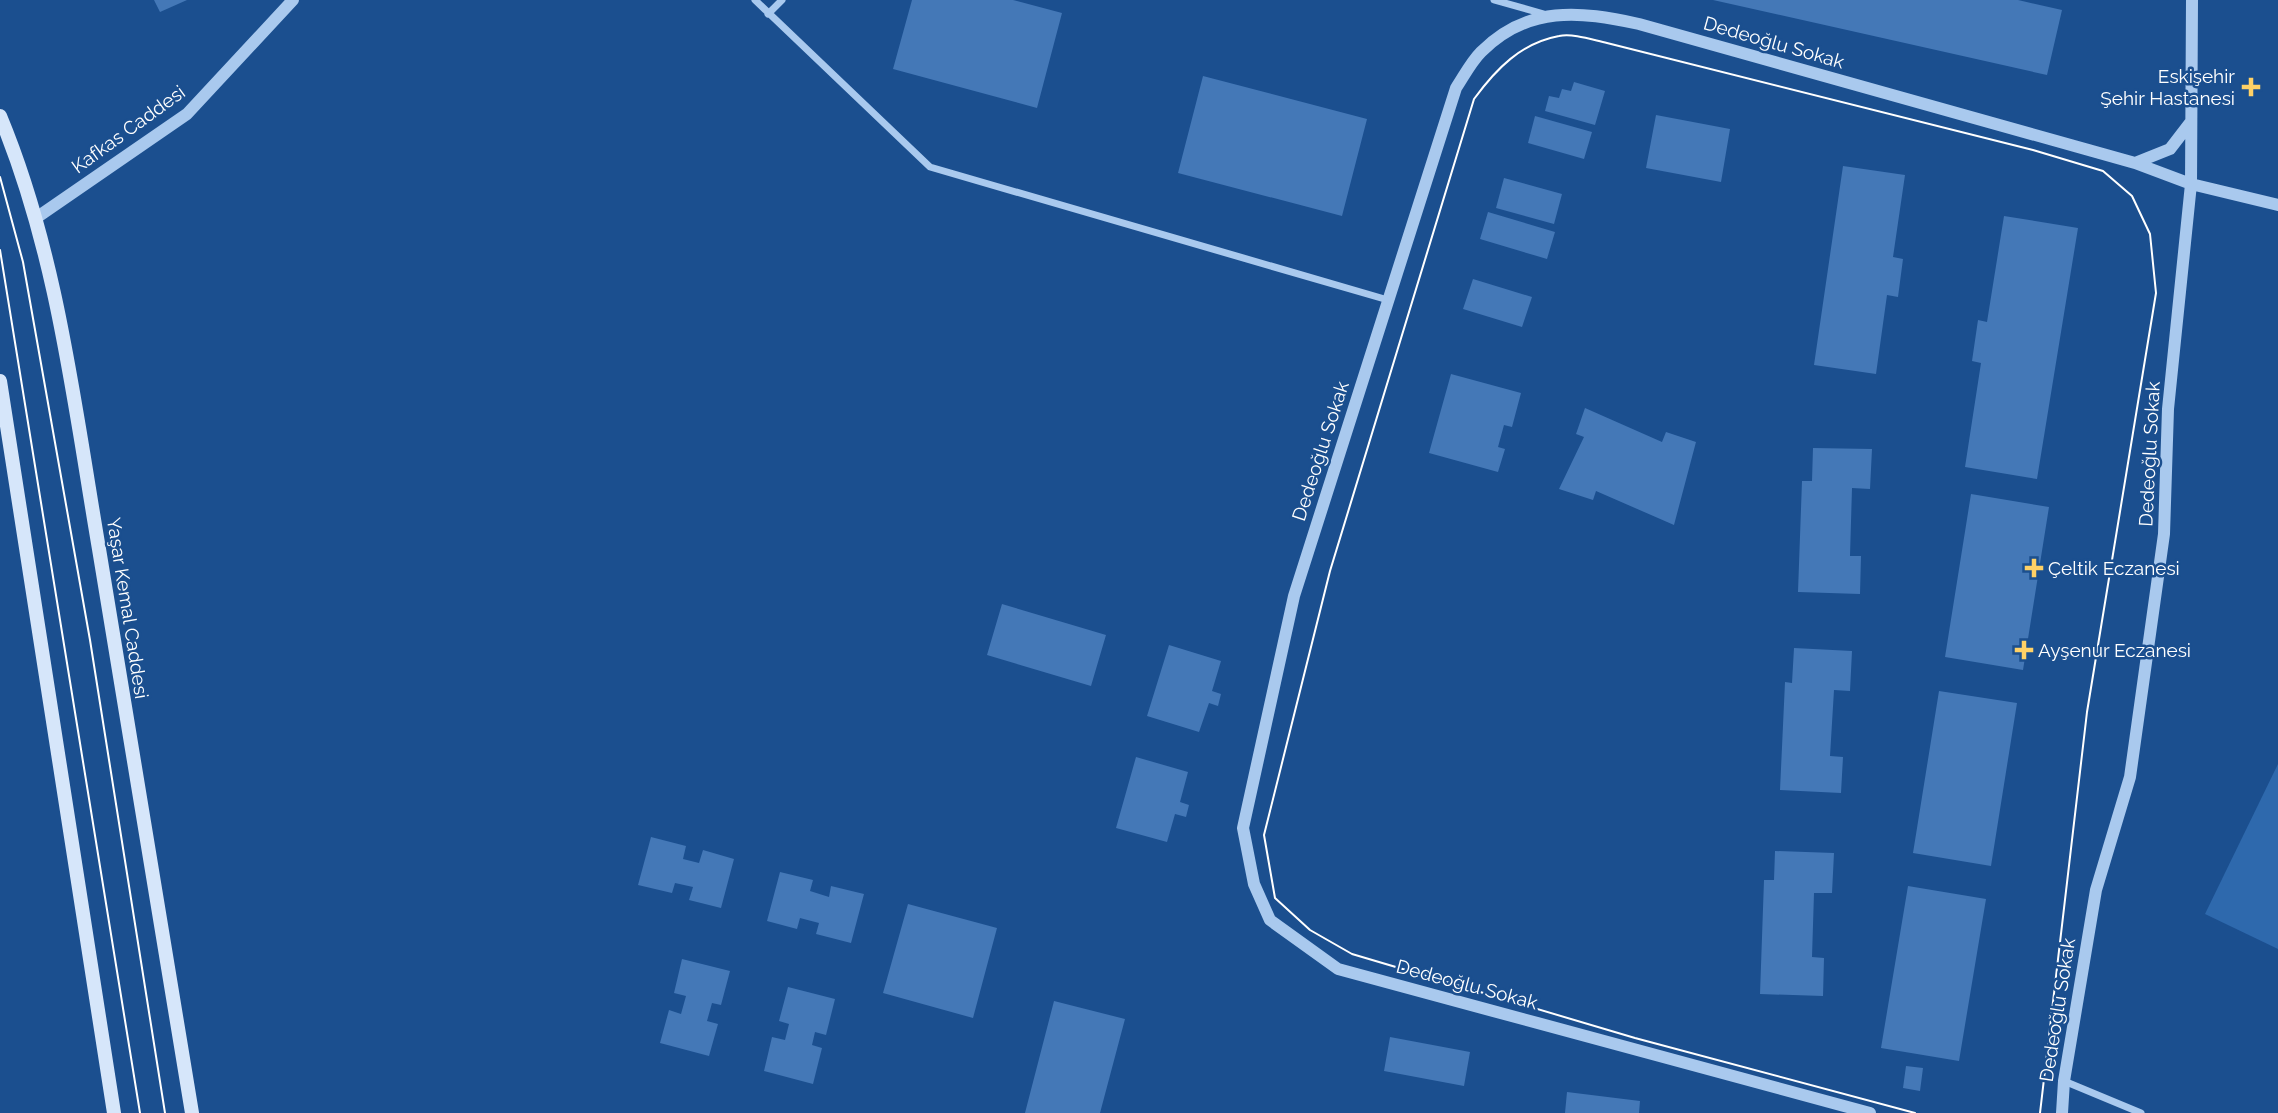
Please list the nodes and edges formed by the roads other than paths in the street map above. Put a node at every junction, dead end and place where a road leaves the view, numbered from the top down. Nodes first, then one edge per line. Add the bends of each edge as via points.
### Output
1 (293, 0) edge
2 (755, 0) edge
3 (782, 0) edge
4 (1494, 0) edge
5 (2192, 0) edge
6 (768, 13) junction
7 (1552, 16) junction
8 (0, 116) edge
9 (2190, 123) junction
10 (2135, 163) junction
11 (2191, 184) junction
12 (2278, 205) edge
13 (36, 218) junction
14 (1388, 300) junction
15 (0, 381) edge
16 (2064, 1081) junction
17 (114, 1113) edge
18 (192, 1113) edge
19 (1870, 1113) edge
20 (2062, 1113) edge
21 (2141, 1113) edge

1 - 13 street, Kafkas Caddesi via 187,114
2 - 6 street
3 - 6 street
4 - 7 street
5 - 9 street
6 - 14 street via 930,167
7 - 10 street, Dedeoğlu Sokak via 1567,13 1639,24
7 - 14 street, Dedeoğlu Sokak via 1501,36 1479,53 1456,88
8 - 13 main road, Yaşar Kemal Caddesi
9 - 10 street via 2170,149
9 - 11 street
10 - 11 street, Dedeoğlu Sokak
11 - 12 street
11 - 16 street, Dedeoğlu Sokak via 2168,410 2164,534 2132,764 2096,890
13 - 18 main road, Yaşar Kemal Caddesi via 68,363
14 - 19 street, Dedeoğlu Sokak via 1294,596 1243,828 1254,884 1270,920 1338,969
15 - 17 main road
16 - 20 street, Dedeoğlu Sokak
16 - 21 street

